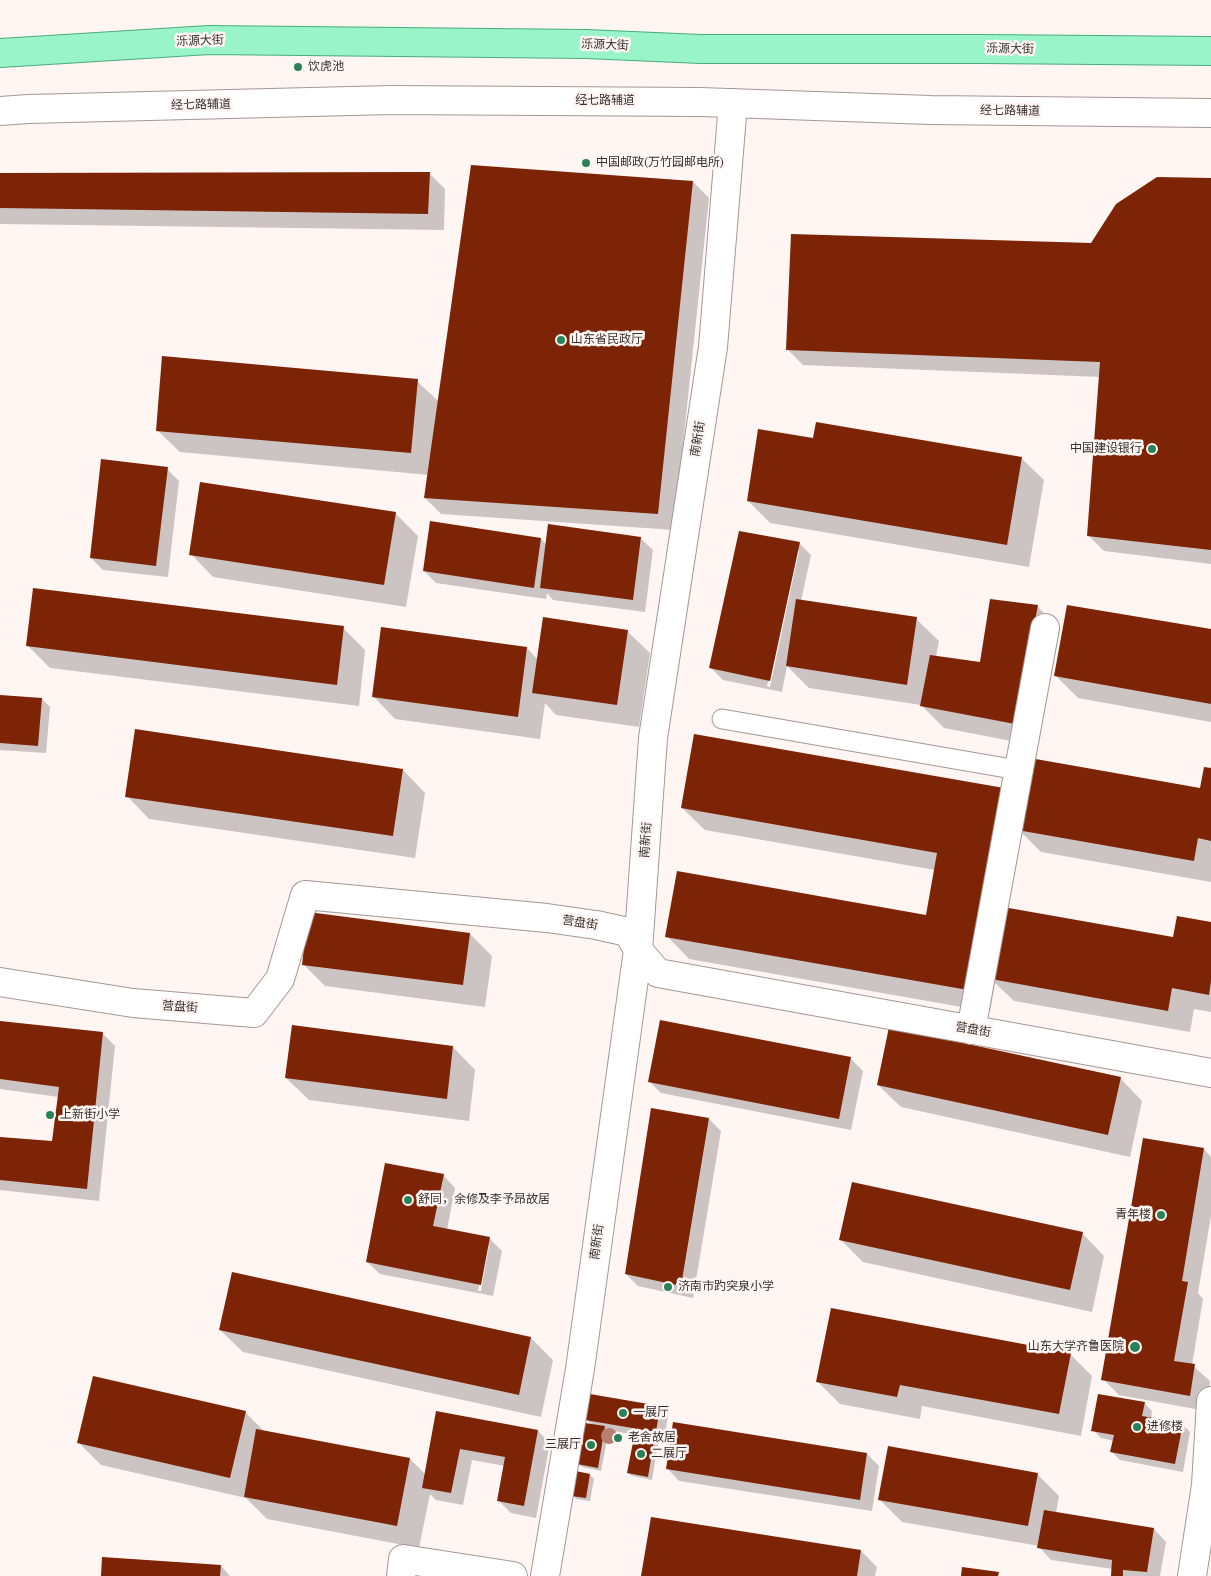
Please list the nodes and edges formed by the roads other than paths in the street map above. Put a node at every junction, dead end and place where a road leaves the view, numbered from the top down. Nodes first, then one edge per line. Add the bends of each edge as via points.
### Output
1 (1211, 51) edge
2 (0, 53) edge
3 (732, 104) junction
4 (0, 111) edge
5 (1211, 113) edge
6 (1044, 628) dead end
7 (722, 719) dead end
8 (1018, 770) junction
9 (638, 950) junction
10 (0, 982) edge
11 (971, 1030) junction
12 (1211, 1073) edge
13 (1211, 1401) edge
14 (401, 1576) edge
15 (513, 1576) edge
16 (545, 1576) edge
17 (1192, 1576) edge

1 - 2 main road, 泺源大街 via 701,49 586,44 209,40
3 - 4 street, 经七路辅道 via 391,100
3 - 5 street, 经七路辅道
3 - 9 street, 南新街 via 713,347 653,738
6 - 8 street
7 - 8 lane
8 - 11 street
9 - 10 street, 营盘街 via 628,932 596,925 305,895 280,979 254,1012 133,1003
9 - 11 street, 营盘街 via 658,973
9 - 16 street, 南新街 via 580,1369
11 - 12 street, 营盘街
13 - 17 street via 1206,1485
14 - 15 street via 403,1559

